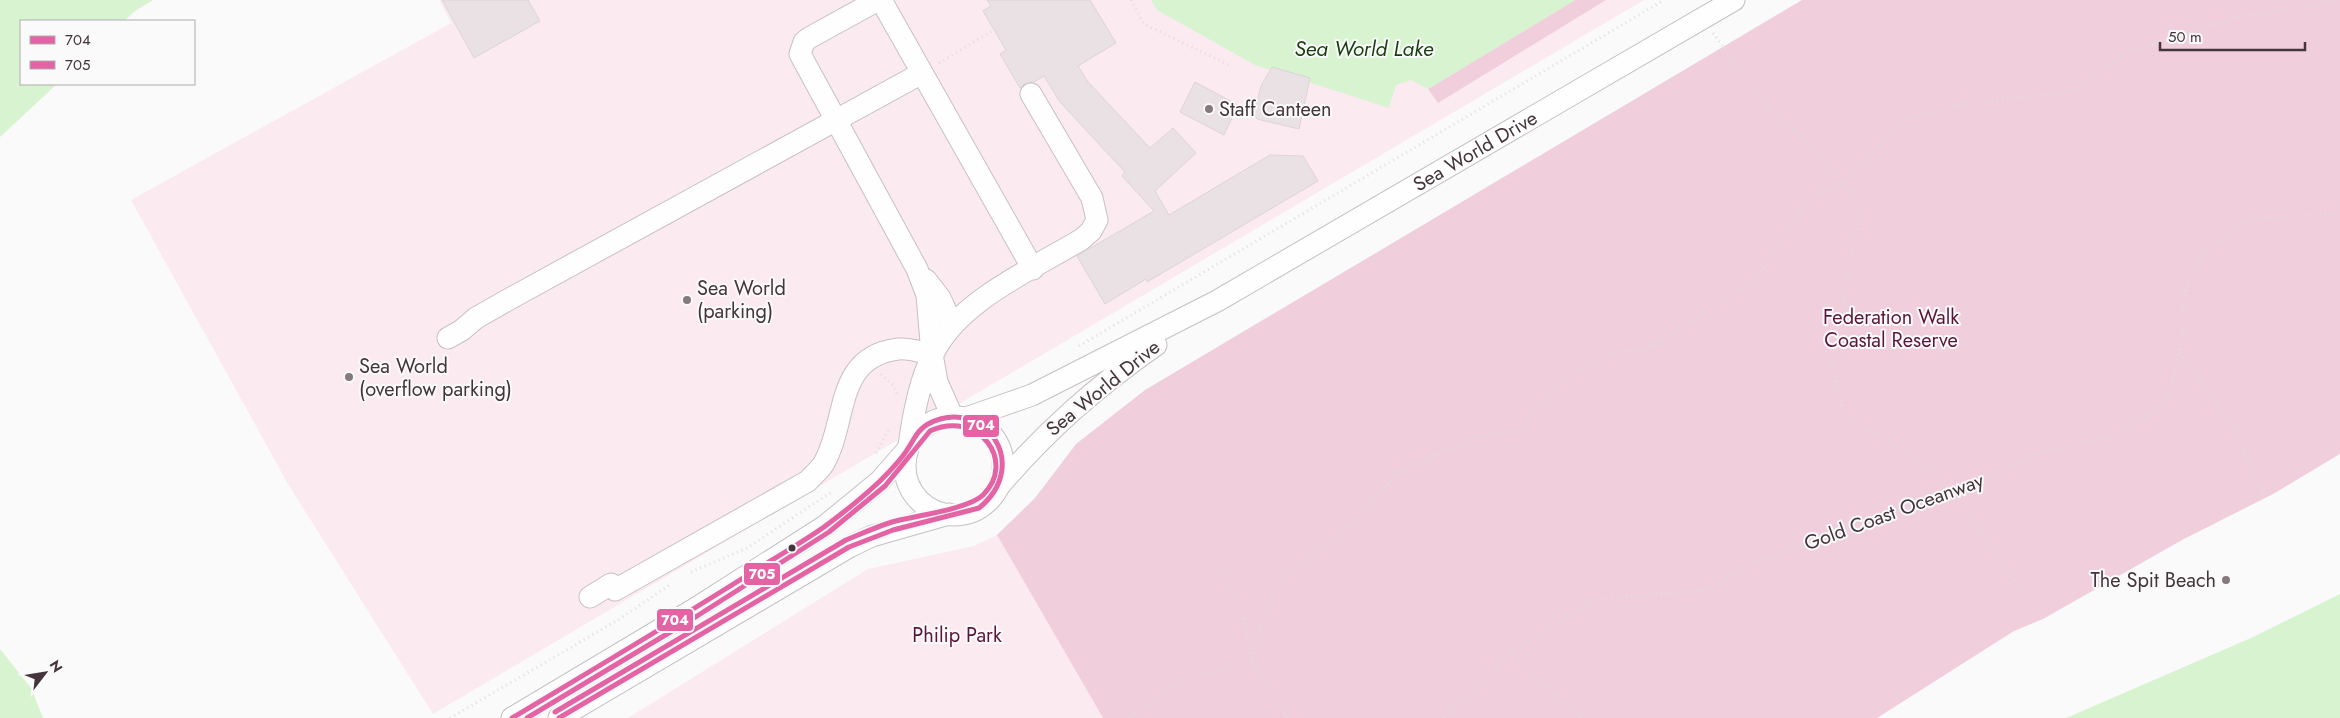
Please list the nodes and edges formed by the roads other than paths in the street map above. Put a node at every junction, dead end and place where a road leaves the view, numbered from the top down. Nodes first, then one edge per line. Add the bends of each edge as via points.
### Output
1 (879, 0) edge
2 (1734, 0) edge
3 (930, 68) junction
4 (1030, 94) dead end
5 (836, 121) junction
6 (917, 269) junction
7 (1033, 269) junction
8 (1217, 301) junction
9 (952, 324) junction
10 (448, 338) dead end
11 (932, 354) junction
12 (959, 417) junction
13 (908, 448) junction
14 (999, 486) junction
15 (949, 514) junction
16 (590, 597) dead end
17 (512, 718) edge
18 (559, 718) edge

1 - 3 street
1 - 5 street via 809,38 802,47 803,62
2 - 8 street, Sea World Drive
3 - 5 street
3 - 7 street
4 - 7 street via 1092,198 1097,220 1082,239
5 - 6 street
5 - 10 street via 513,297
6 - 9 street via 940,298
6 - 11 street via 927,295
7 - 9 street via 988,295
8 - 12 street, Sea World Drive via 1032,395
8 - 14 street, Sea World Drive via 1083,399 1035,444
9 - 11 street
11 - 12 street via 937,382
11 - 13 street via 906,407
11 - 16 street via 900,348 881,353 863,363 852,376 823,464 808,481 615,590 611,584
12 - 13 street via 938,418 926,425
12 - 14 street via 979,423 998,444 1003,472
13 - 15 street via 906,476 912,490 928,507
13 - 17 street via 880,481 825,526 693,610
14 - 15 street via 979,508 964,514
15 - 18 street via 872,536 849,547

